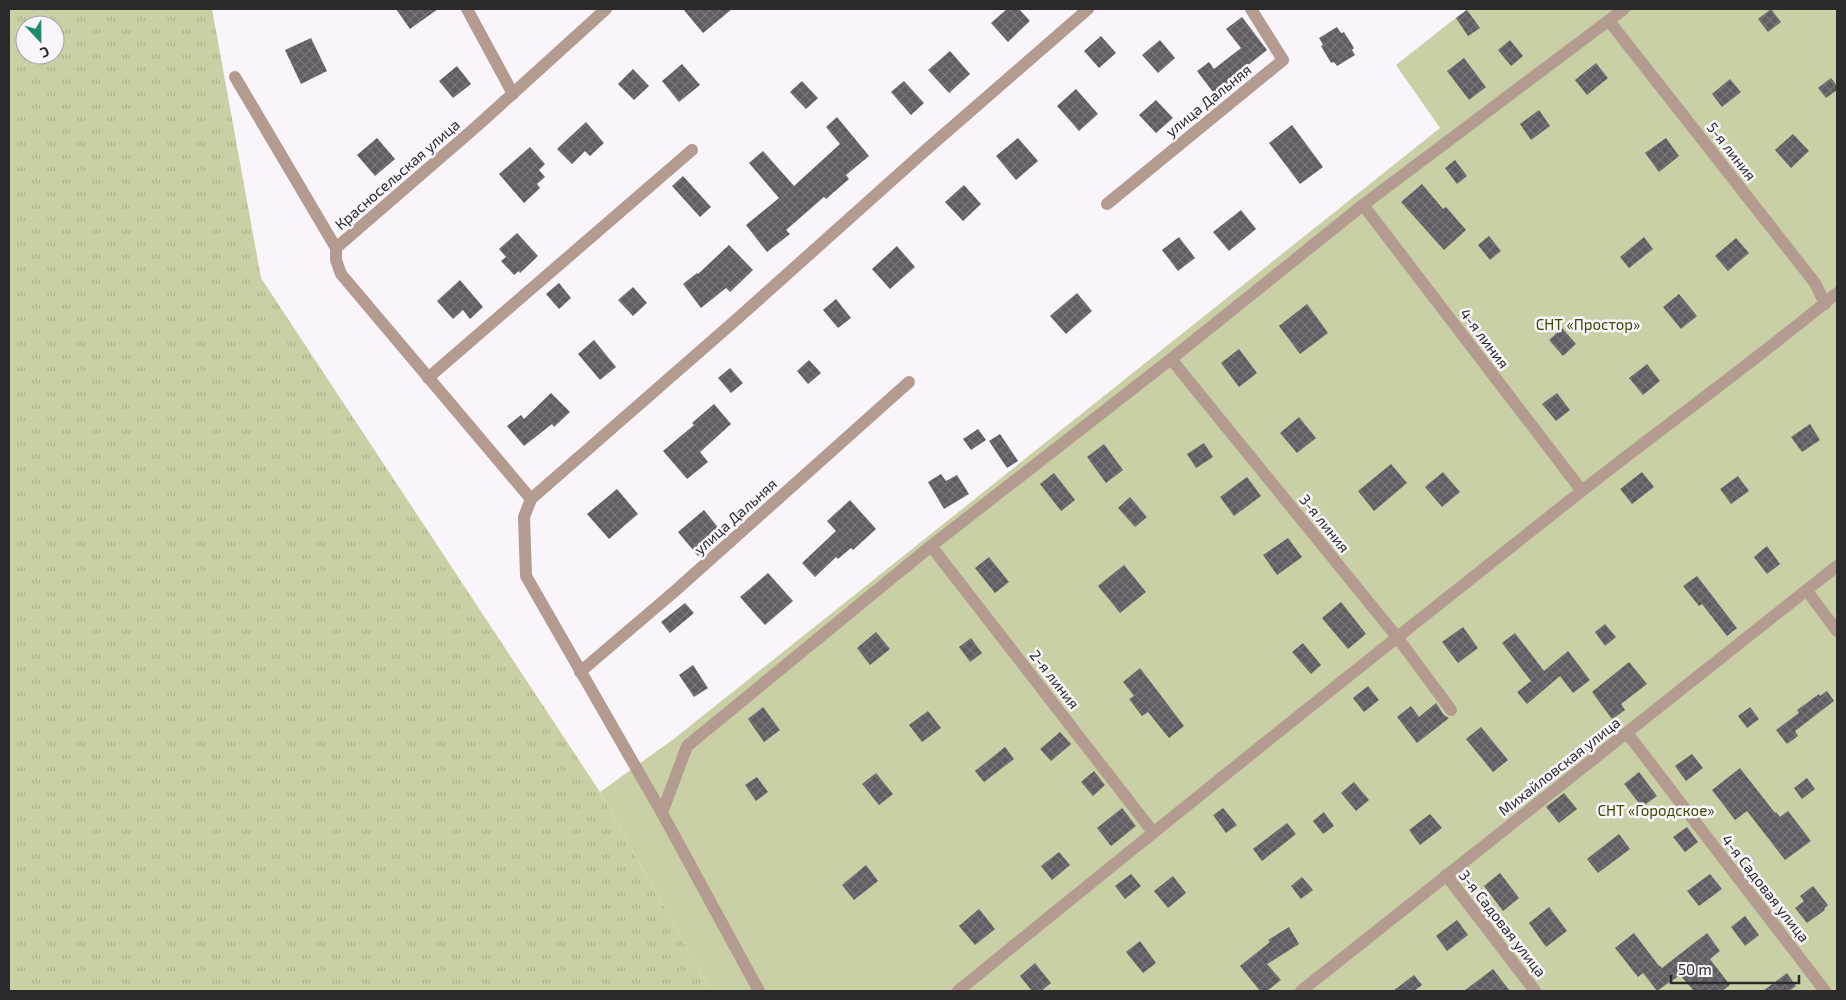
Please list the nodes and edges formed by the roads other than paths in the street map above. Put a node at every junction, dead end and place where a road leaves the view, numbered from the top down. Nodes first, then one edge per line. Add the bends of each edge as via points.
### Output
1 (467, 9) edge
2 (606, 9) edge
3 (1088, 9) edge
4 (1250, 9) edge
5 (1624, 9) edge
6 (1609, 21) junction
7 (235, 77) dead end
8 (513, 94) junction
9 (692, 150) dead end
10 (1107, 204) dead end
11 (1363, 205) junction
12 (336, 248) junction
13 (1837, 293) edge
14 (1825, 304) junction
15 (1171, 358) junction
16 (428, 378) junction
17 (909, 382) dead end
18 (1582, 491) junction
19 (531, 499) junction
20 (931, 546) junction
21 (1837, 566) edge
22 (1807, 591) junction
23 (1837, 631) edge
24 (1397, 637) junction
25 (580, 672) junction
26 (1450, 710) dead end
27 (1627, 733) junction
28 (662, 813) junction
29 (1153, 832) junction
30 (1446, 875) junction
31 (759, 991) edge
32 (958, 991) edge
33 (1301, 991) edge
34 (1535, 991) edge
35 (1825, 991) edge

1 - 8 street
2 - 8 street, Красносельская улица
3 - 19 street
4 - 10 street, улица Дальняя via 1283,60
5 - 6 street
6 - 11 street
6 - 14 street, 5-я линия via 1815,283
7 - 12 street
8 - 12 street, Красносельская улица
9 - 16 street
11 - 15 street
11 - 18 street, 4-я линия
12 - 16 street, Красносельская улица via 341,274
13 - 14 street
14 - 18 street
15 - 20 street
15 - 24 street, 3-я линия
16 - 19 street, Красносельская улица
17 - 25 street, улица Дальняя via 676,591
18 - 24 street
19 - 25 street via 524,518 526,576
20 - 28 street via 687,746
20 - 29 street, 2-я линия
21 - 22 street, Михайловская улица
22 - 23 street
22 - 27 street, Михайловская улица
24 - 26 street, 3-я линия
24 - 29 street
25 - 28 street
27 - 30 street, Михайловская улица
27 - 35 street, 4-я Садовая улица
28 - 31 street
29 - 32 street
30 - 33 street, Михайловская улица
30 - 34 street, 3-я Садовая улица

